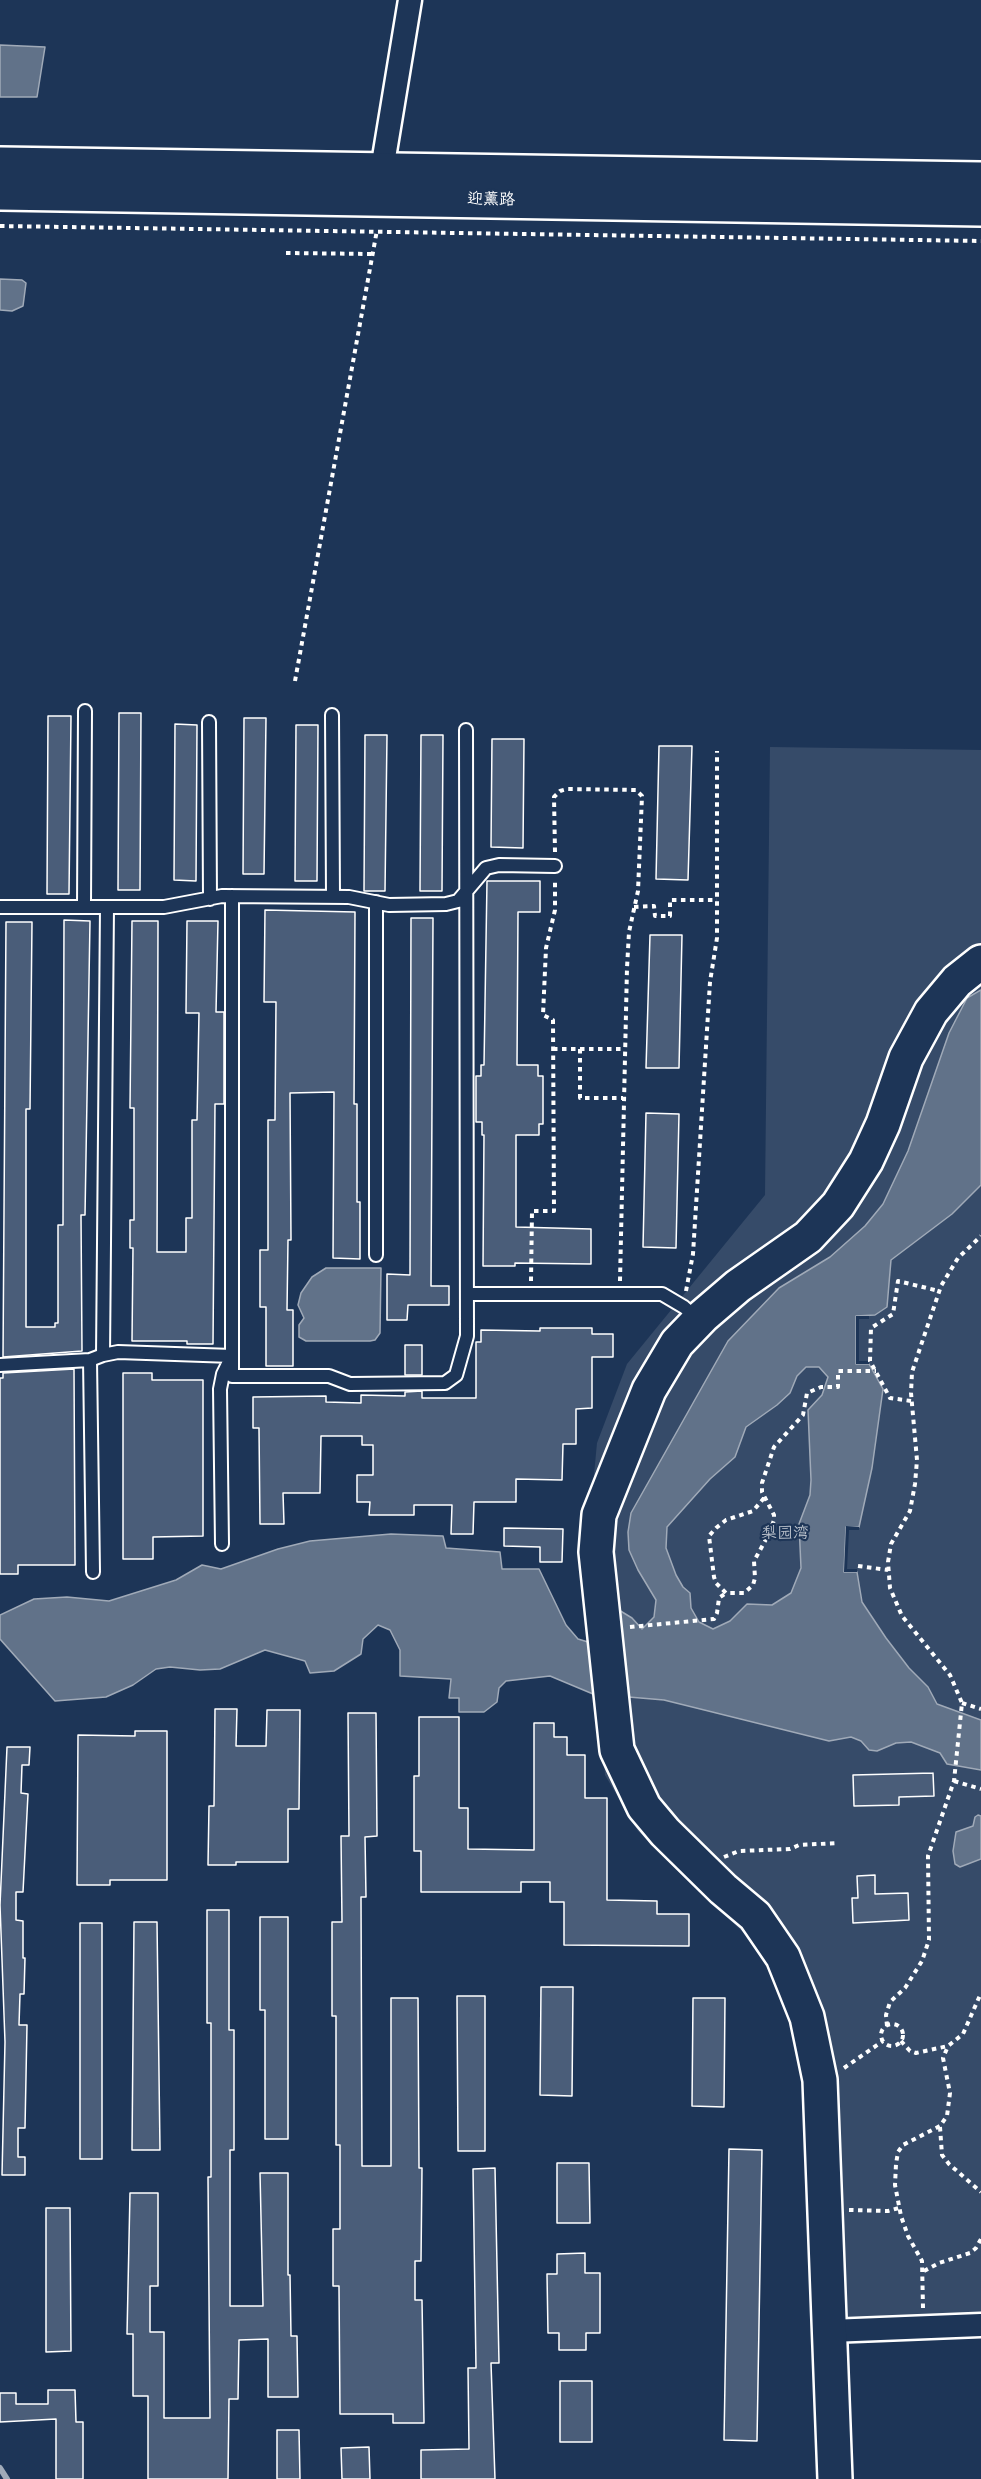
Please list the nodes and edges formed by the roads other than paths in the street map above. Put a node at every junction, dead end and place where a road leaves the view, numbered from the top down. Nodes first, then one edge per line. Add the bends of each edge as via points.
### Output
1 (410, 0) edge
2 (0, 164) edge
3 (981, 179) edge
4 (380, 183) junction
5 (0, 193) edge
6 (981, 209) edge
7 (85, 711) dead end
8 (332, 715) dead end
9 (209, 722) dead end
10 (466, 730) dead end
11 (555, 866) road end
12 (467, 893) junction
13 (232, 897) junction
14 (333, 897) junction
15 (210, 899) junction
16 (376, 902) junction
17 (84, 906) junction
18 (0, 907) edge
19 (107, 907) junction
20 (981, 962) edge
21 (376, 1255) dead end
22 (467, 1294) junction
23 (692, 1313) junction
24 (103, 1354) junction
25 (232, 1356) junction
26 (90, 1360) junction
27 (0, 1365) edge
28 (222, 1544) dead end
29 (93, 1572) dead end
30 (981, 2325) edge
31 (830, 2331) junction
32 (835, 2479) edge

1 - 4 street
2 - 4 street, 迎薰路
3 - 4 street, 迎薰路
4 - 5 street, 迎薰路
4 - 6 street, 迎薰路
7 - 17 lane
8 - 14 lane
9 - 15 lane
10 - 12 lane
11 - 12 lane via 486,868
12 - 16 lane via 459,901 446,904
12 - 22 lane
13 - 14 lane
13 - 15 lane
13 - 25 lane
14 - 16 lane
15 - 19 lane via 164,907
16 - 21 lane
17 - 18 lane
17 - 19 lane
19 - 24 lane
20 - 23 street via 957,981 931,1012 906,1058 866,1161 838,1205 808,1237
22 - 23 lane via 662,1294
22 - 25 lane via 465,1349 456,1375 445,1383 350,1384 329,1376 232,1376
23 - 31 street via 649,1390 599,1515 596,1552 617,1750 644,1807 664,1832 755,1916 783,1957 807,2017 820,2085
24 - 25 lane
24 - 26 lane
25 - 28 lane via 220,1389
26 - 27 lane
26 - 29 lane
30 - 31 street
31 - 32 street

